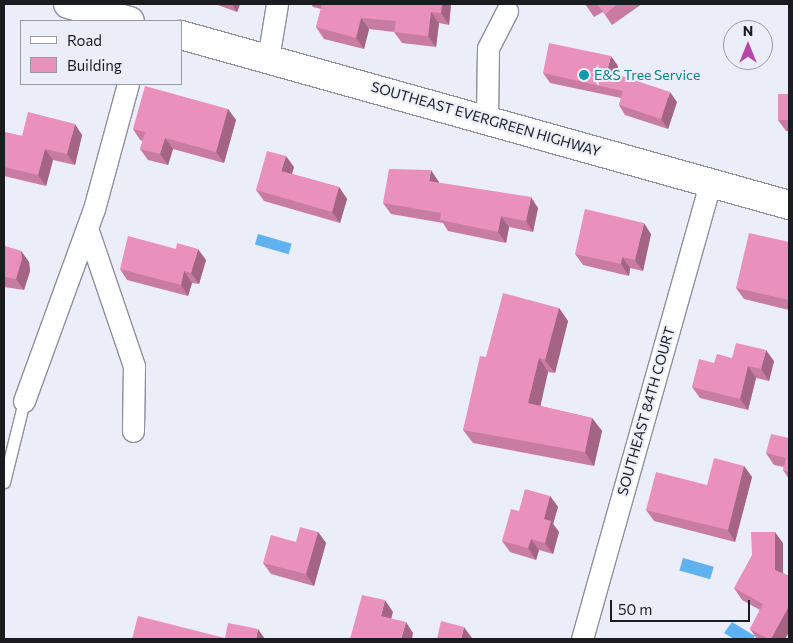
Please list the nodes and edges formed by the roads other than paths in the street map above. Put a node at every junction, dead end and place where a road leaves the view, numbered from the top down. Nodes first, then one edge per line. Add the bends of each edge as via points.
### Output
1 (68, 4) edge
2 (277, 4) edge
3 (508, 11) dead end
4 (126, 20) edge
5 (182, 35) edge
6 (268, 59) junction
7 (128, 85) edge
8 (487, 119) junction
9 (710, 183) junction
10 (789, 205) edge
11 (87, 228) junction
12 (24, 401) joint
13 (133, 431) dead end
14 (4, 482) edge
15 (582, 639) edge

1 - 4 street
2 - 6 street
3 - 8 street via 488,48
5 - 6 street, SOUTHEAST EVERGREEN HIGHWAY
6 - 8 street, SOUTHEAST EVERGREEN HIGHWAY
7 - 11 street
8 - 9 street, SOUTHEAST EVERGREEN HIGHWAY
9 - 10 street, SOUTHEAST EVERGREEN HIGHWAY
9 - 15 street, SOUTHEAST 84TH COURT
11 - 12 street
11 - 13 street via 134,366
12 - 14 lane

